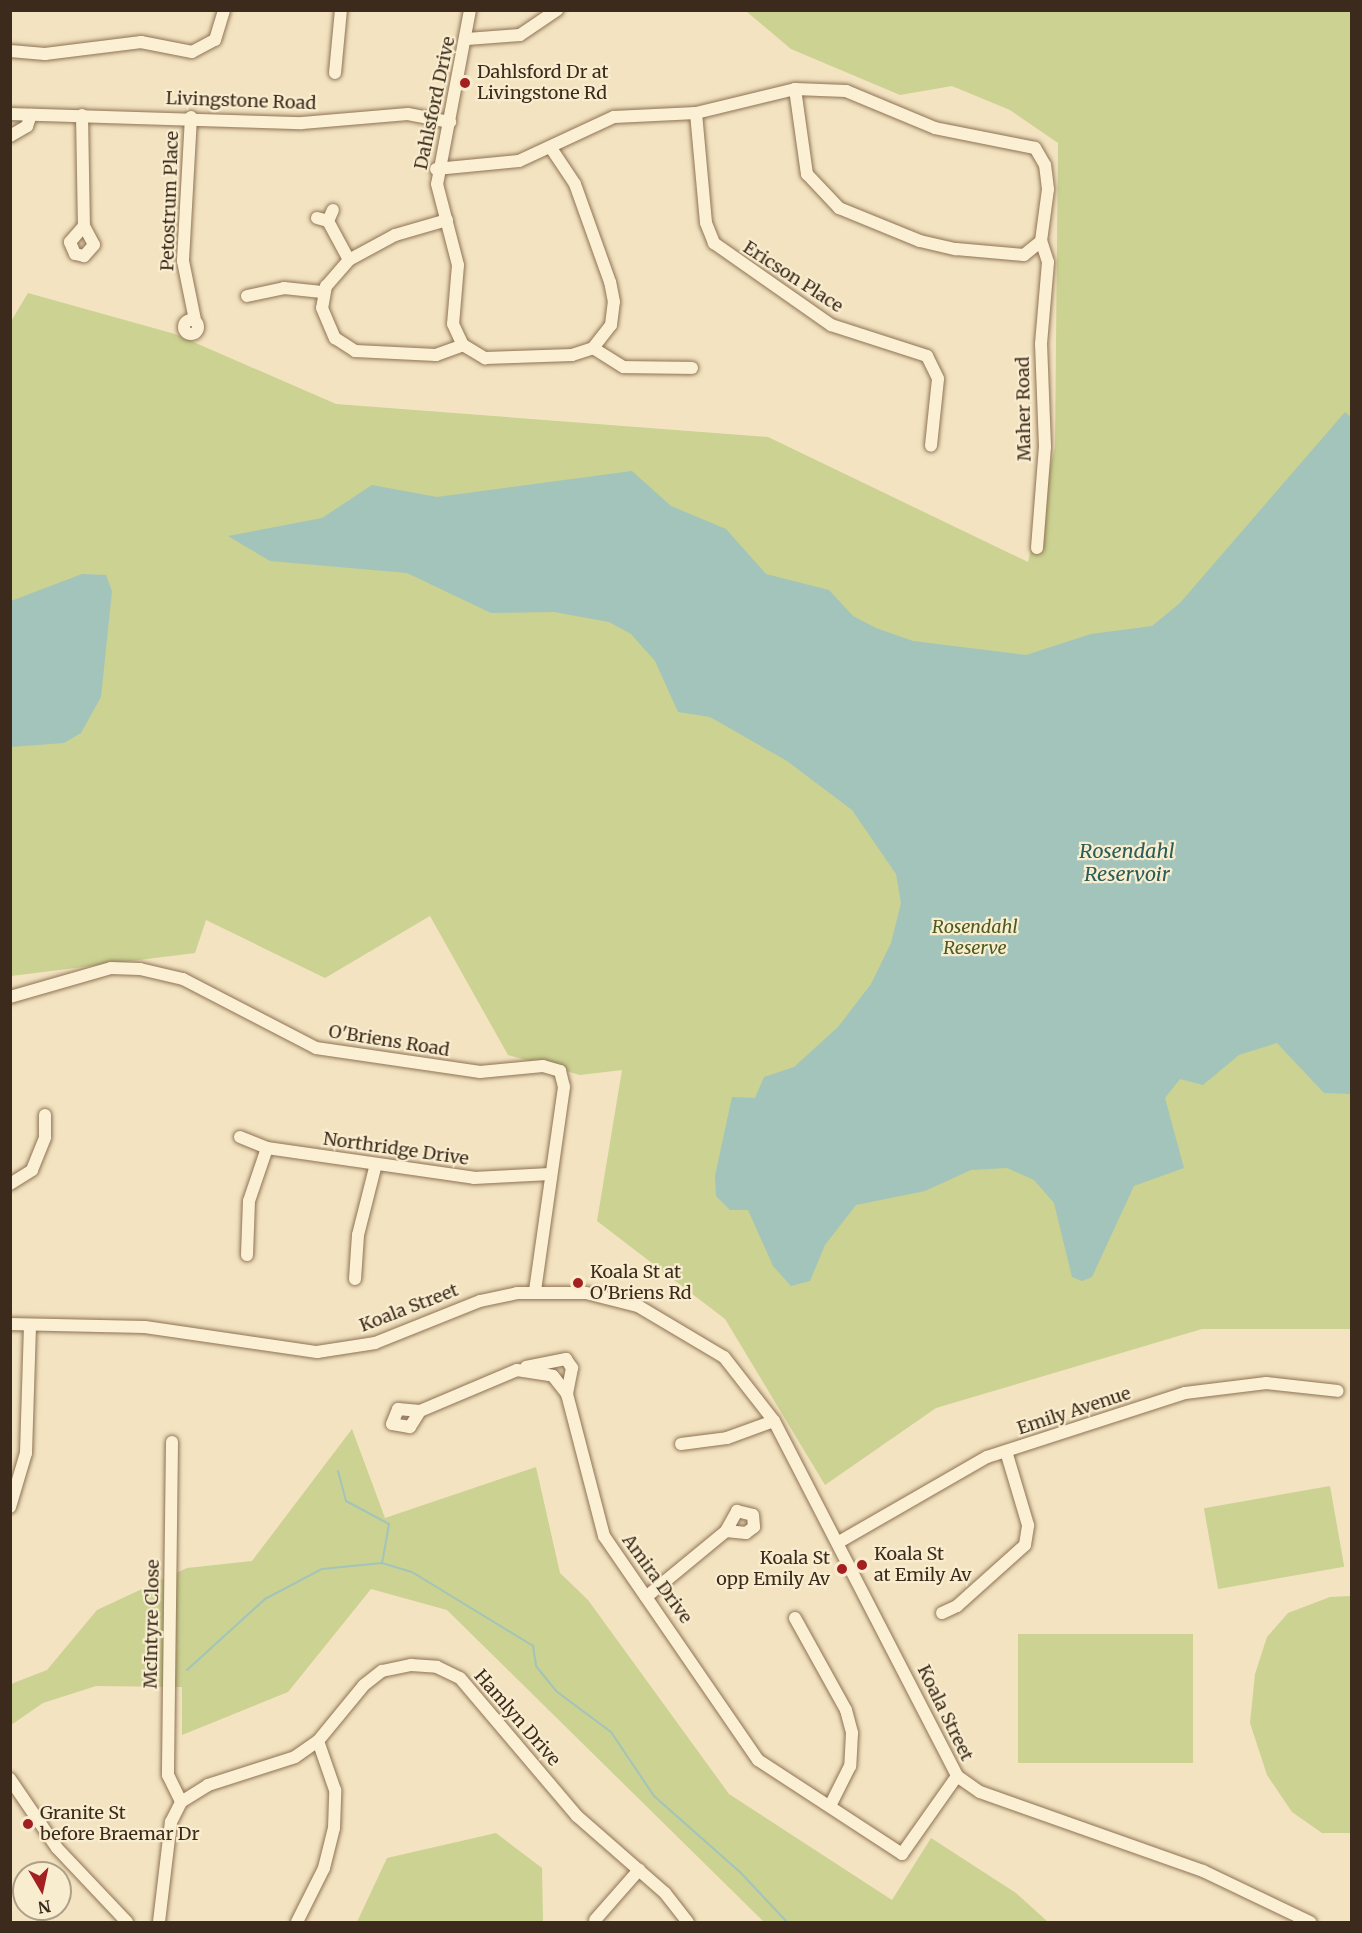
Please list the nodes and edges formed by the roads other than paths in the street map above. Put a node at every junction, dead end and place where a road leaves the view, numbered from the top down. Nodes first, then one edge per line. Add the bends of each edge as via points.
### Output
1 (225, 10) edge
2 (341, 10) edge
3 (470, 10) edge
4 (557, 10) edge
5 (467, 39) junction
6 (10, 51) edge
7 (335, 73) dead end
8 (795, 89) junction
9 (696, 113) junction
10 (10, 114) edge
11 (31, 115) junction
12 (82, 115) junction
13 (191, 117) junction
14 (450, 122) junction
15 (10, 136) edge
16 (551, 148) junction
17 (436, 169) junction
18 (326, 216) dead end
19 (447, 220) junction
20 (84, 226) dead end
21 (1041, 241) junction
22 (1030, 252) junction
23 (349, 260) junction
24 (1047, 269) junction
25 (322, 292) junction
26 (247, 296) dead end
27 (195, 320) dead end
28 (463, 345) junction
29 (593, 348) junction
30 (692, 368) dead end
31 (931, 446) dead end
32 (1037, 548) dead end
33 (10, 997) edge
34 (45, 1116) dead end
35 (240, 1137) dead end
36 (267, 1148) junction
37 (376, 1164) junction
38 (550, 1173) junction
39 (10, 1184) edge
40 (247, 1255) dead end
41 (355, 1279) dead end
42 (535, 1291) junction
43 (10, 1324) edge
44 (30, 1325) junction
45 (554, 1358) junction
46 (525, 1368) junction
47 (550, 1374) junction
48 (1338, 1391) dead end
49 (567, 1394) junction
50 (420, 1411) dead end
51 (774, 1420) junction
52 (172, 1442) dead end
53 (681, 1444) dead end
54 (1006, 1451) junction
55 (10, 1507) edge
56 (726, 1530) dead end
57 (839, 1542) junction
58 (646, 1597) junction
59 (942, 1613) dead end
60 (795, 1618) dead end
61 (318, 1741) junction
62 (957, 1776) junction
63 (10, 1779) edge
64 (181, 1802) junction
65 (830, 1806) junction
66 (639, 1870) junction
67 (595, 1920) dead end
68 (127, 1923) edge
69 (159, 1923) edge
70 (297, 1923) edge
71 (688, 1923) edge
72 (1310, 1923) edge

1 - 6 street via 215,40 192,52 141,42 45,54
2 - 7 street
3 - 5 street, Dahlsford Drive
4 - 5 street via 520,35
5 - 14 street, Dahlsford Drive
8 - 9 street
8 - 21 street, Maher Road via 846,91 935,128 1035,148 1047,182
8 - 22 street via 802,161 828,201 920,242 976,253
9 - 16 street via 608,118
9 - 31 street, Ericson Place via 706,223 714,243 831,325 927,356 938,379
10 - 11 street, Livingstone Road
11 - 12 street, Livingstone Road
11 - 15 street via 27,126
12 - 13 street, Livingstone Road
12 - 20 street
13 - 14 street, Livingstone Road via 302,123 408,114
13 - 27 street, Petostrum Place via 183,261
14 - 17 street, Dahlsford Drive
16 - 17 street via 504,165
16 - 29 street via 575,184 613,291 610,326
17 - 19 street, Dahlsford Drive
18 - 23 street
19 - 23 street via 395,235
19 - 28 street, Dahlsford Drive via 458,265 453,324
21 - 22 street
21 - 24 street, Maher Road
22 - 24 street
23 - 25 street
24 - 32 street, Maher Road via 1041,344 1046,447
25 - 26 street via 284,288
25 - 28 street via 326,324 340,344 354,351 436,355
28 - 29 street via 495,359 572,355
29 - 30 street via 624,367
33 - 38 street, O'Briens Road via 61,987 111,968 140,969 183,979 316,1048 480,1072 543,1066 560,1071 564,1087
34 - 39 street via 45,1137 32,1170
35 - 36 street, Northridge Drive
36 - 37 street, Northridge Drive
36 - 40 street via 249,1201
37 - 38 street, Northridge Drive via 474,1178
37 - 41 street via 358,1235
38 - 42 street, O'Briens Road
42 - 44 street, Koala Street via 480,1301 375,1343 317,1352 145,1327
42 - 51 street, Koala Street via 610,1298 679,1325 724,1357
43 - 44 street, Koala Street
44 - 55 street via 26,1453
45 - 46 street
45 - 47 street
45 - 49 street via 566,1359 572,1366
46 - 47 street
46 - 50 street
47 - 49 street, Amira Drive
48 - 54 street, Emily Avenue via 1315,1384 1207,1386
49 - 58 street, Amira Drive via 604,1536
51 - 53 street via 728,1438
51 - 57 street, Koala Street
52 - 64 street, McIntyre Close via 168,1775
54 - 57 street, Emily Avenue via 971,1465
54 - 59 street via 1028,1525 1025,1545 957,1606
56 - 58 street
57 - 62 street, Koala Street
58 - 65 street, Amira Drive via 749,1751
60 - 65 street via 846,1710 852,1733 850,1766
61 - 64 street, Hamlyn Drive via 269,1769 208,1785
61 - 66 street, Hamlyn Drive via 382,1671 437,1667 460,1678 577,1816
61 - 70 street via 335,1790 334,1828 324,1868
62 - 65 street, Amira Drive via 902,1854
62 - 72 street, Koala Street via 990,1796 1203,1871
63 - 68 street via 57,1848
64 - 69 street via 171,1822
66 - 67 street
66 - 71 street, Hamlyn Drive

